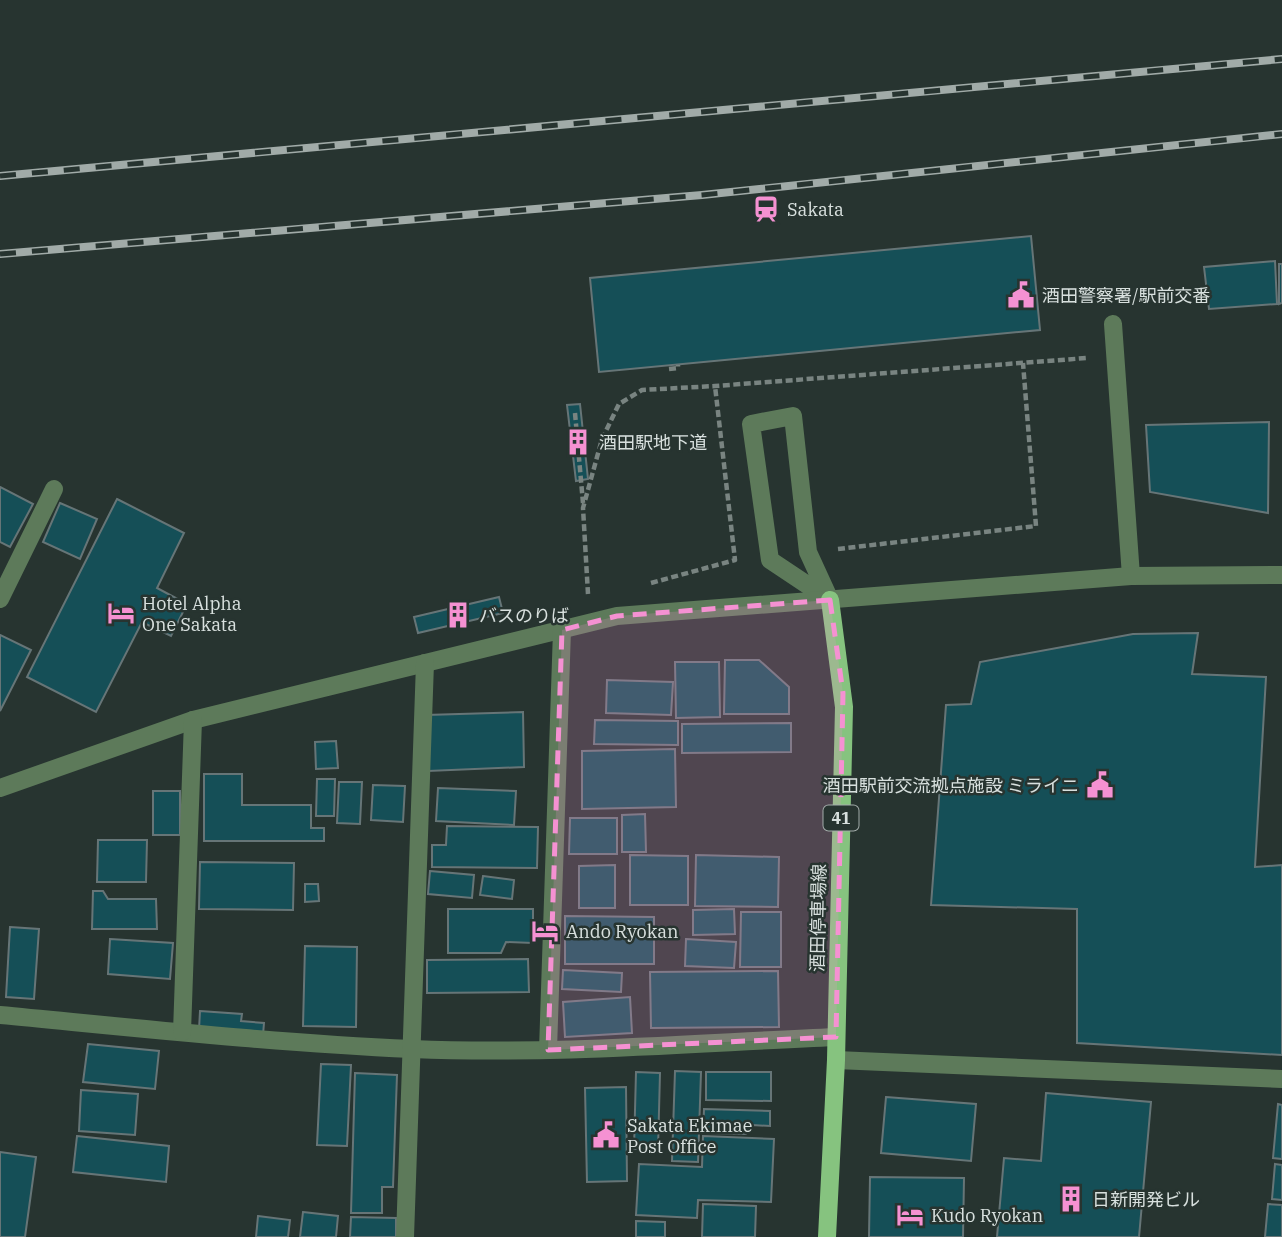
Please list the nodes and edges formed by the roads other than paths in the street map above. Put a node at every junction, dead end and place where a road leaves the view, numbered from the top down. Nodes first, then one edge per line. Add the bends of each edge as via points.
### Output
1 (1113, 324) dead end
2 (54, 489) dead end
3 (1282, 575) edge
4 (1130, 576) junction
5 (0, 599) edge
6 (831, 600) junction
7 (562, 629) junction
8 (425, 663) junction
9 (193, 720) junction
10 (0, 788) edge
11 (0, 1015) edge
12 (182, 1032) junction
13 (836, 1037) junction
14 (413, 1049) junction
15 (548, 1050) junction
16 (836, 1060) junction
17 (1282, 1079) edge
18 (405, 1237) edge
19 (827, 1237) edge

1 - 4 street
2 - 5 street
3 - 4 street
4 - 6 street
6 - 6 street via 770,560 751,424 793,416 808,552
6 - 7 street via 617,616
6 - 13 main road, 酒田停車場線 / 41 via 844,693
7 - 8 street
7 - 15 street
8 - 9 street
8 - 14 street
9 - 10 street
9 - 12 street
11 - 12 street
12 - 14 street
13 - 15 street
13 - 16 main road, 酒田停車場線 / 41
14 - 15 street
14 - 18 street
16 - 17 street
16 - 19 main road, 酒田停車場線 / 41

